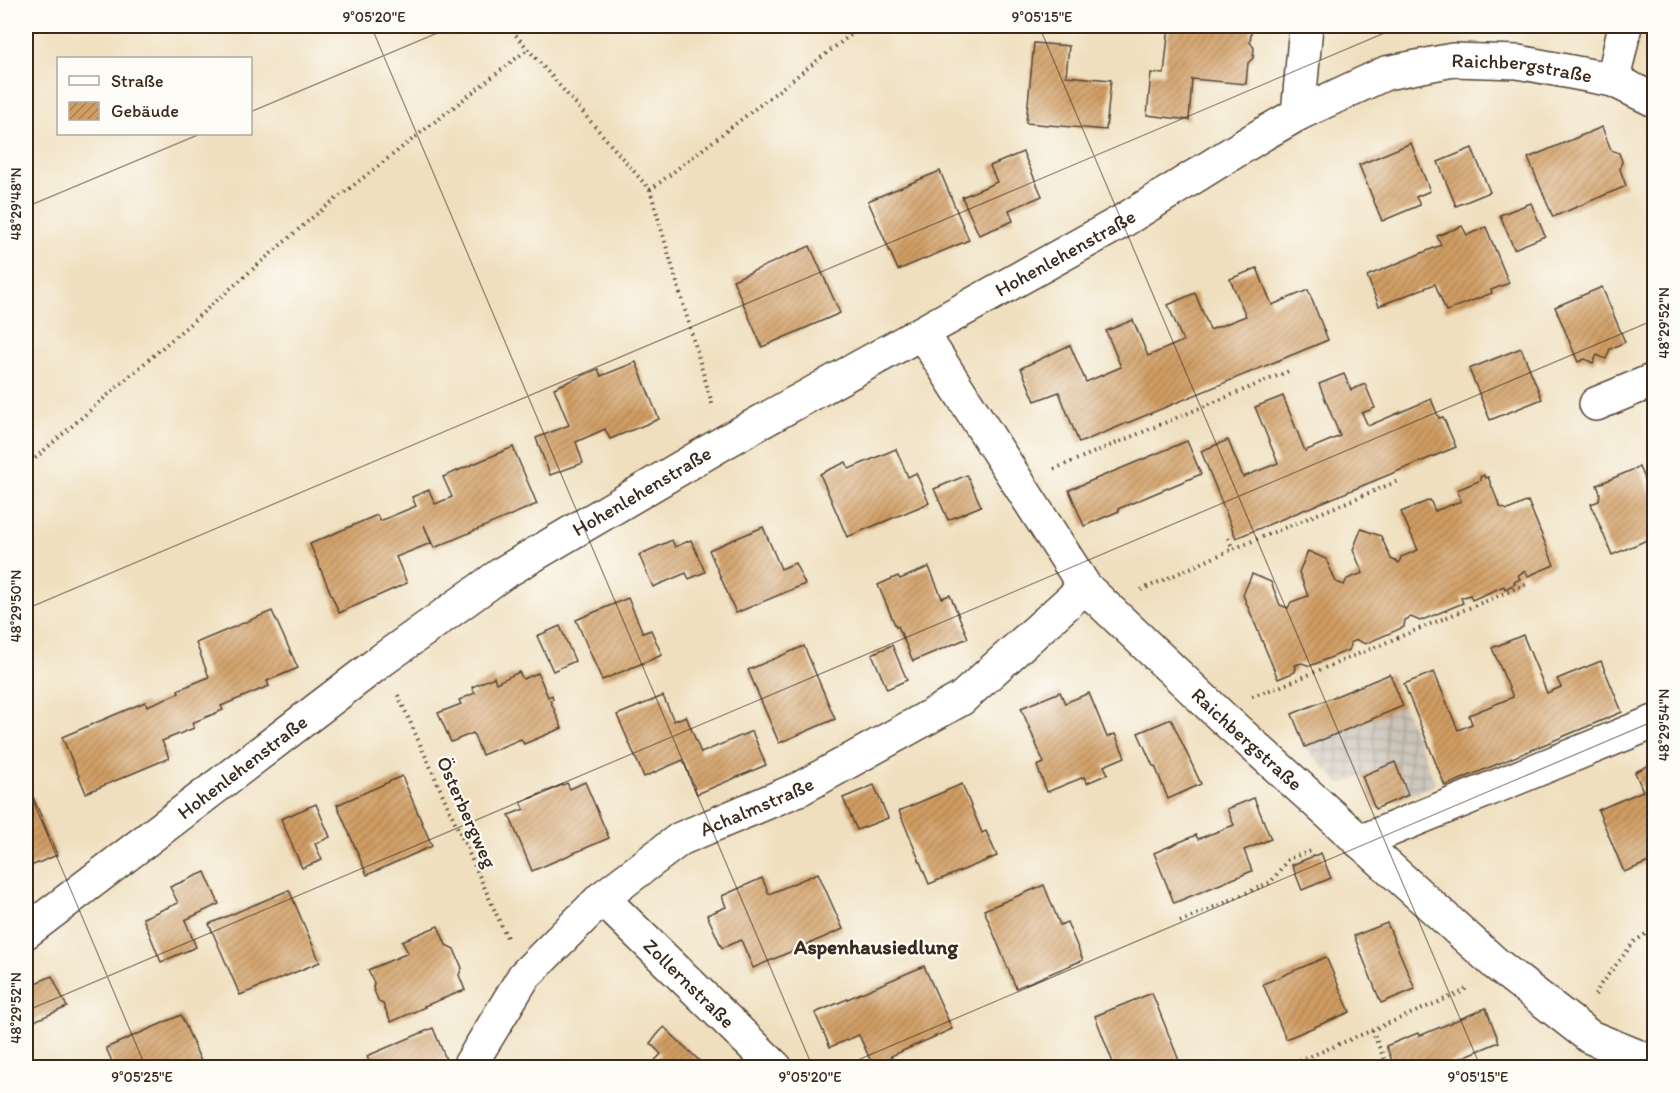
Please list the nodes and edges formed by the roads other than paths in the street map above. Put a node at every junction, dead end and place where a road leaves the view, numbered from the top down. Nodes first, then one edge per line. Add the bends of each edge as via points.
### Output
1 (1306, 26) edge
2 (1625, 26) edge
3 (1386, 73) joint
4 (1613, 80) junction
5 (1654, 100) edge
6 (1298, 114) junction
7 (922, 333) junction
8 (1654, 380) edge
9 (1596, 404) dead end
10 (1095, 597) junction
11 (1654, 722) edge
12 (1350, 833) junction
13 (602, 898) junction
14 (26, 932) edge
15 (1654, 1063) edge
16 (468, 1068) edge
17 (776, 1068) edge

1 - 6 street
2 - 4 street
3 - 4 street, Raichbergstraße via 1453,60 1518,62
3 - 6 street, Hohenlehenstraße
4 - 5 street, Raichbergstraße
6 - 7 street, Hohenlehenstraße via 1121,222
7 - 10 street, Raichbergstraße
7 - 14 street, Hohenlehenstraße via 723,442 503,573 382,660
8 - 9 street
10 - 12 street, Raichbergstraße
10 - 13 street, Achalmstraße via 961,699 801,788 680,839
11 - 12 street
12 - 15 street, Raichbergstraße via 1496,964 1590,1037
13 - 16 street, Achalmstraße via 524,976
13 - 17 street, Zollernstraße

